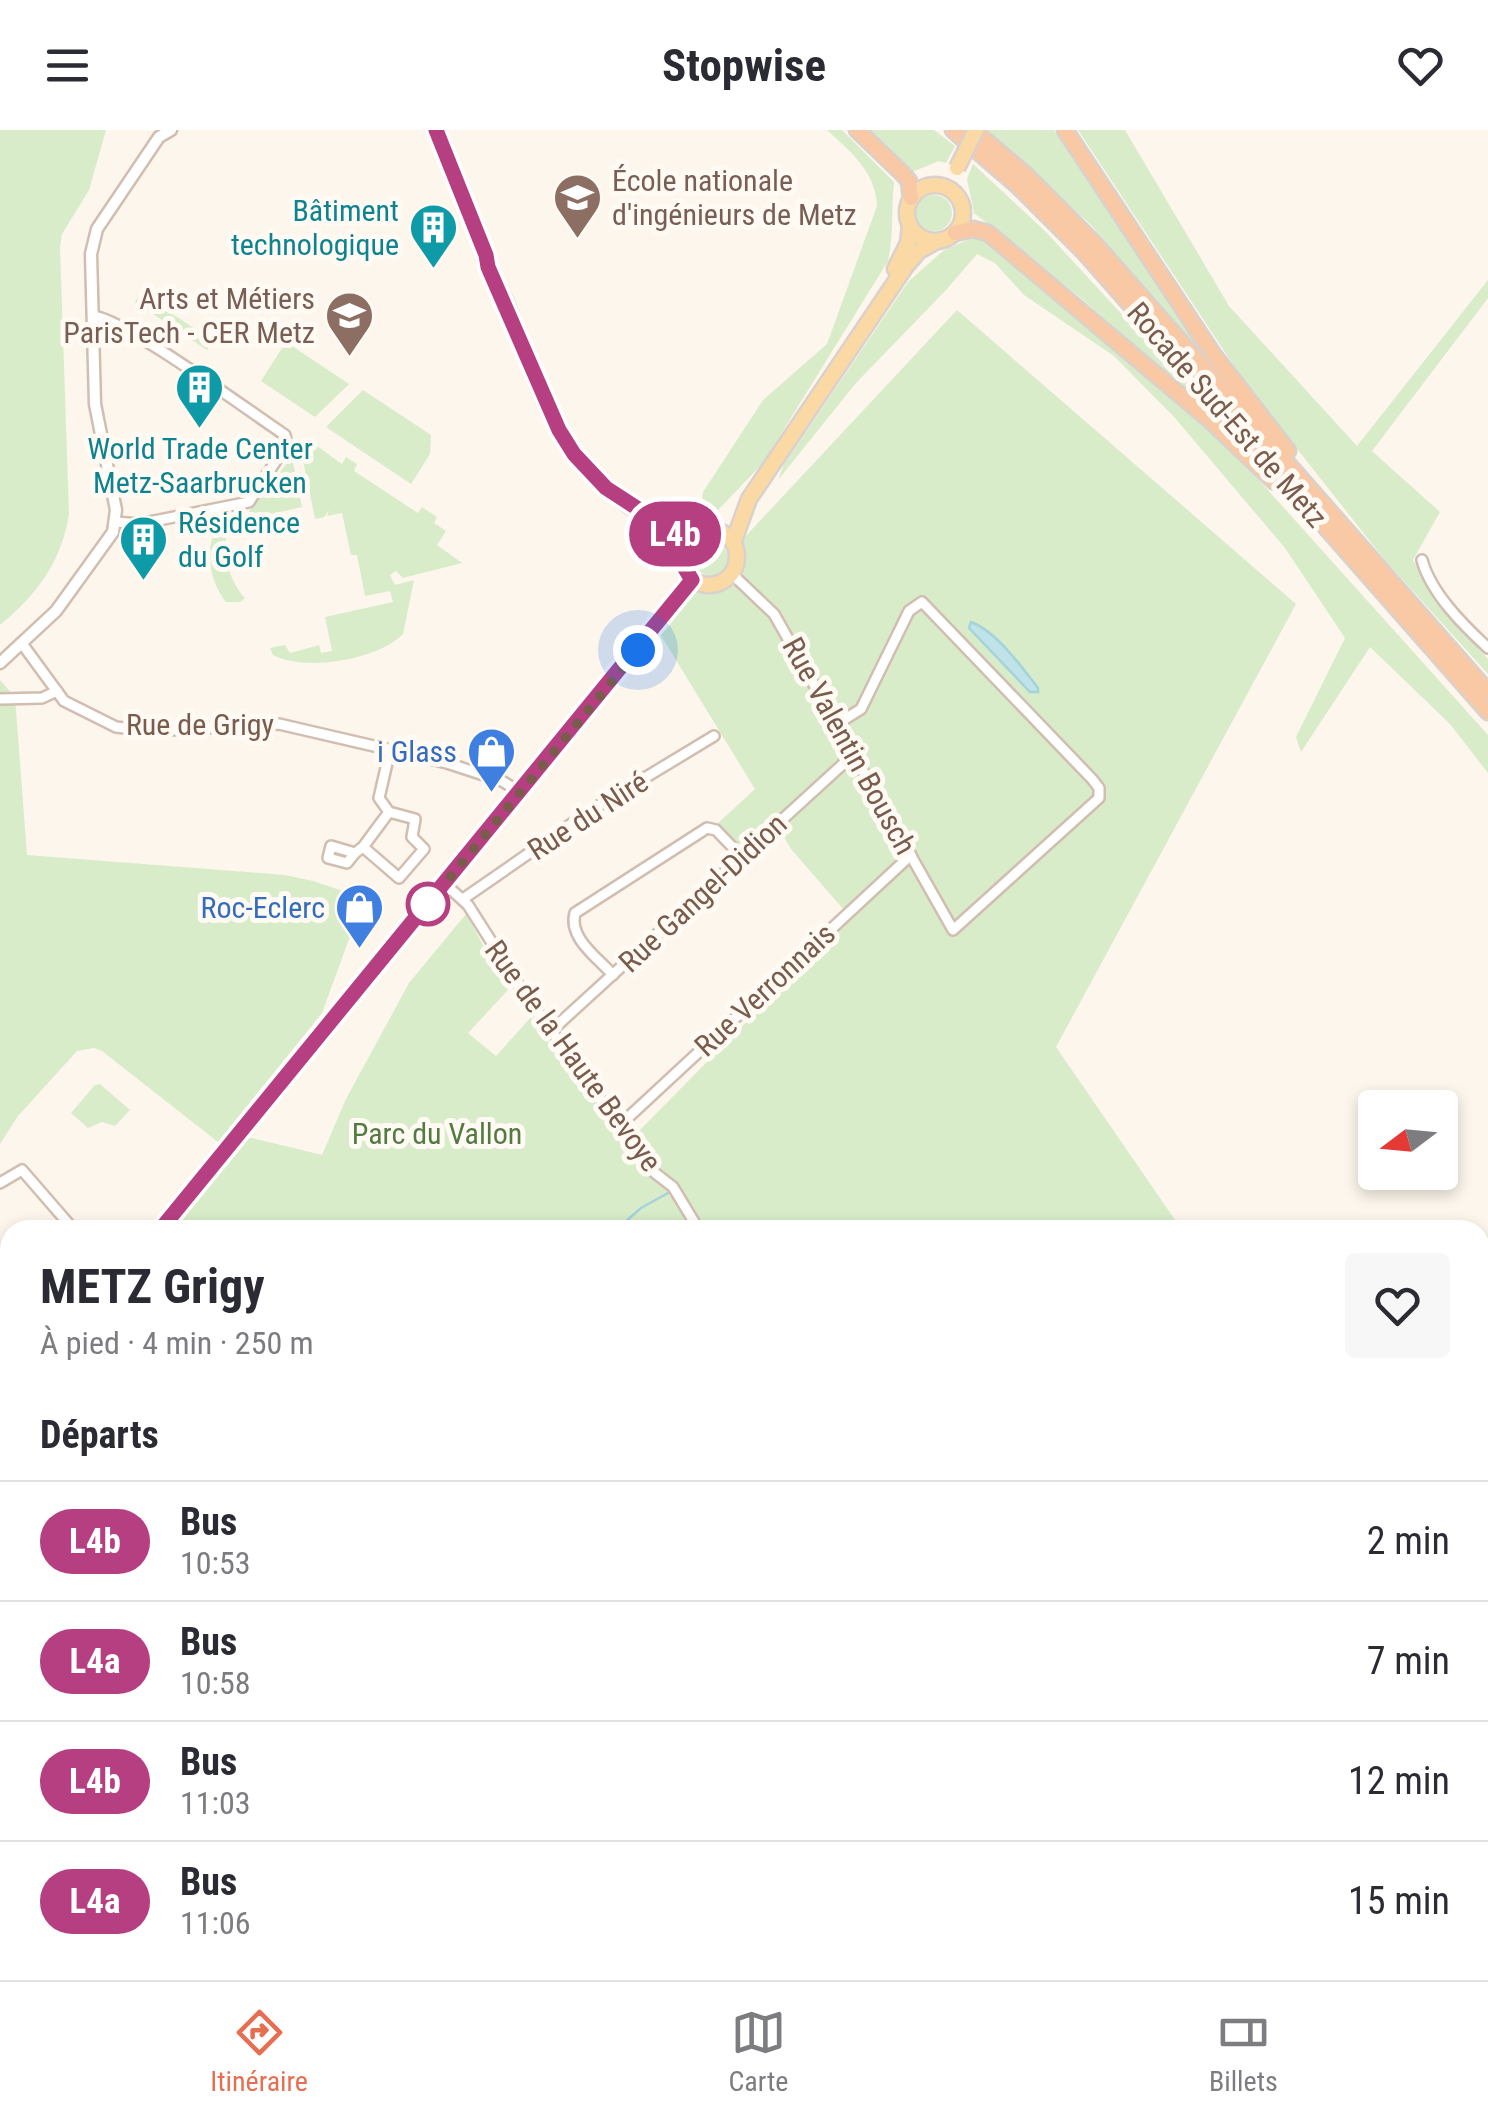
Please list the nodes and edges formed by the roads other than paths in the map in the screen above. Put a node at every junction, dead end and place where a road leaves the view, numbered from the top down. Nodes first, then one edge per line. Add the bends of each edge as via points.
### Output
1 (172, 130) edge
2 (436, 130) edge
3 (857, 130) edge
4 (954, 130) edge
5 (974, 130) edge
6 (1065, 130) edge
7 (957, 168) junction
8 (934, 185) junction
9 (911, 198) junction
10 (959, 199) junction
11 (910, 226) junction
12 (955, 233) junction
13 (934, 242) junction
14 (93, 316) junction
15 (836, 368) junction
16 (750, 500) junction
17 (116, 522) junction
18 (712, 529) junction
19 (686, 540) junction
20 (734, 543) junction
21 (1354, 550) junction
22 (1422, 560) dead end
23 (732, 574) junction
24 (692, 580) junction
25 (23, 644) junction
26 (1488, 648) edge
27 (0, 663) edge
28 (56, 692) junction
29 (1488, 692) edge
30 (0, 698) edge
31 (1488, 712) edge
32 (837, 724) junction
33 (714, 736) dead end
34 (390, 750) junction
35 (854, 754) junction
36 (521, 793) junction
37 (389, 812) junction
38 (910, 855) junction
39 (742, 856) junction
40 (445, 884) junction
41 (464, 899) junction
42 (614, 975) junction
43 (551, 1031) junction
44 (620, 1125) junction
45 (0, 1183) edge
46 (65, 1220) edge
47 (168, 1220) edge
48 (693, 1220) edge

1 - 14 street via 159,137 97,228
2 - 19 main road via 559,430 606,488
3 - 9 highway via 904,174
4 - 21 highway, Rocade Sud-Est de Metz via 1084,252
5 - 7 main road, bridge
5 - 21 highway, Rocade Sud-Est de Metz via 1096,244
6 - 21 highway
7 - 8 main road
7 - 10 main road
8 - 9 main road
8 - 10 main road
9 - 11 main road
10 - 12 main road via 963,217
11 - 13 main road
11 - 15 main road via 905,251
12 - 13 main road
12 - 21 highway via 980,230 1009,250
13 - 15 main road via 906,266
14 - 17 street via 95,404
14 - 17 street via 170,358 285,435 287,444 249,502 139,524
15 - 16 main road
16 - 18 main road
16 - 20 main road
17 - 25 street via 70,594
18 - 19 main road
18 - 20 main road
19 - 24 main road via 681,562
20 - 23 main road
21 - 29 highway, Rocade Sud-Est de Metz
21 - 31 highway, Rocade Sud-Est de Metz
22 - 26 street via 1465,627
23 - 24 main road via 710,586
23 - 32 street, Rue Valentin Bousch via 774,614
24 - 36 main road
25 - 27 street
25 - 28 street, Rue de Grigy
28 - 30 street
28 - 34 street, Rue de Grigy via 70,706 116,727 279,724
32 - 35 street, Rue Valentin Bousch
32 - 38 street, Rue Valentin Bousch via 861,708 908,610 922,602 1099,788 1093,806 953,930
33 - 41 street, Rue du Niré via 590,810
34 - 36 street, Rue de Grigy via 484,775
34 - 37 street via 379,798
35 - 38 street, Rue Valentin Bousch
35 - 39 street, Rue Gangel-Didion
36 - 40 main road
37 - 37 street via 359,850 398,878 424,849 412,837 415,819
38 - 44 street, Rue Verronnais
39 - 42 street, Rue Gangel-Didion
39 - 42 street via 707,828 574,913 577,935
40 - 41 street, Rue de la Haute Bevoye
40 - 47 main road
41 - 43 street, Rue de la Haute Bevoye
42 - 43 street, Rue Gangel-Didion
43 - 44 street, Rue de la Haute Bevoye
44 - 48 street, Rue de la Haute Bevoye
45 - 46 street via 22,1170

